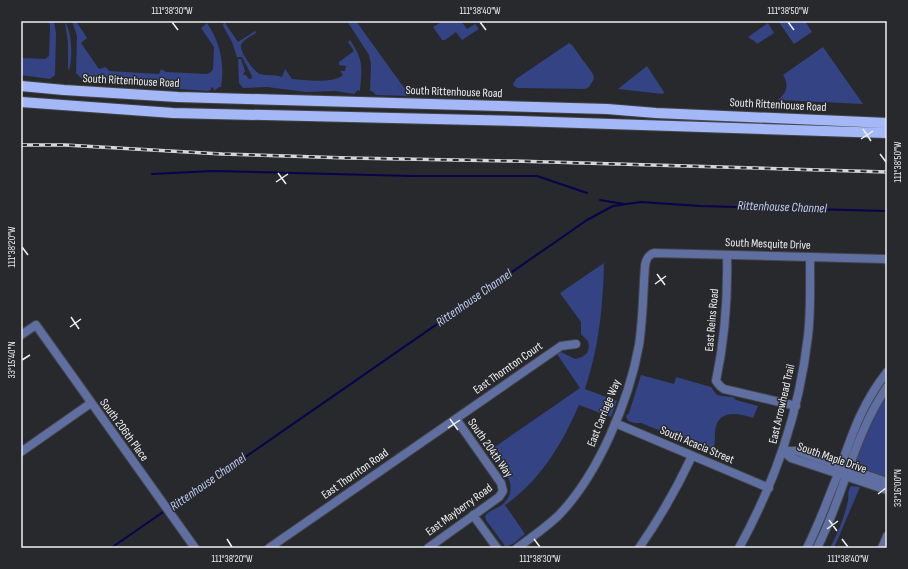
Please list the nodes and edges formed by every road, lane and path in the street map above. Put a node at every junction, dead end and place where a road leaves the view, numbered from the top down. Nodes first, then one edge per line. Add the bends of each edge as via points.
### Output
1 (21, 86) edge
2 (64, 90) junction
3 (231, 99) junction
4 (21, 102) edge
5 (364, 103) junction
6 (63, 105) junction
7 (604, 109) junction
8 (173, 113) junction
9 (315, 116) junction
10 (887, 123) edge
11 (604, 124) junction
12 (887, 133) edge
13 (649, 255) joint
14 (727, 255) junction
15 (810, 257) junction
16 (887, 260) edge
17 (21, 335) edge
18 (576, 344) dead end
19 (887, 372) edge
20 (887, 387) edge
21 (91, 403) junction
22 (796, 406) junction
23 (456, 419) junction
24 (615, 423) junction
25 (783, 451) junction
26 (21, 452) edge
27 (692, 456) junction
28 (839, 469) junction
29 (848, 472) junction
30 (887, 482) edge
31 (769, 488) junction
32 (887, 490) edge
33 (503, 491) joint
34 (474, 515) junction
35 (887, 536) edge
36 (195, 548) edge
37 (269, 548) edge
38 (428, 548) edge
39 (497, 548) edge
40 (517, 548) edge
41 (639, 548) edge
42 (739, 548) edge
43 (807, 548) edge
44 (817, 548) edge
45 (882, 548) edge

1 - 2 main road, South Rittenhouse Road
2 - 3 main road, South Rittenhouse Road
2 - 6 main road
3 - 5 main road, South Rittenhouse Road
3 - 8 main road via 223,108 185,107
4 - 6 main road, South Rittenhouse Road
5 - 7 main road, South Rittenhouse Road
5 - 9 main road via 357,111 325,111
6 - 8 main road, South Rittenhouse Road
7 - 10 main road, South Rittenhouse Road
7 - 11 main road
8 - 9 main road, South Rittenhouse Road
9 - 11 main road, South Rittenhouse Road
11 - 12 main road, South Rittenhouse Road
13 - 14 street, South Mesquite Drive
13 - 24 street, East Carriage Way via 645,266 643,313 638,345 630,382
14 - 15 street, South Mesquite Drive
14 - 22 street, East Reins Road via 726,321 716,381 724,389
15 - 16 street, South Mesquite Drive
15 - 22 street, East Arrowhead Trail via 808,334
17 - 21 street, South 206th Place via 36,324
18 - 23 street, East Thornton Court via 561,346
19 - 28 street via 860,414
20 - 29 street via 867,420
21 - 26 street
21 - 36 street, South 206th Place
22 - 25 street, East Arrowhead Trail
23 - 33 street, South 204th Way via 503,485
23 - 37 street, East Thornton Road
24 - 27 street, South Acacia Street
24 - 40 street, East Carriage Way via 600,455 570,502 545,528
25 - 28 street, South Maple Drive via 791,458
25 - 31 street, East Arrowhead Trail
27 - 31 street, South Acacia Street
27 - 41 street via 670,501
28 - 29 street, South Maple Drive
28 - 43 street
29 - 30 street, South Maple Drive
29 - 32 street, South Maple Drive
29 - 44 street
31 - 42 street, East Arrowhead Trail
33 - 34 street, East Mayberry Road via 499,497
34 - 38 street, East Mayberry Road
34 - 39 street
35 - 45 street

